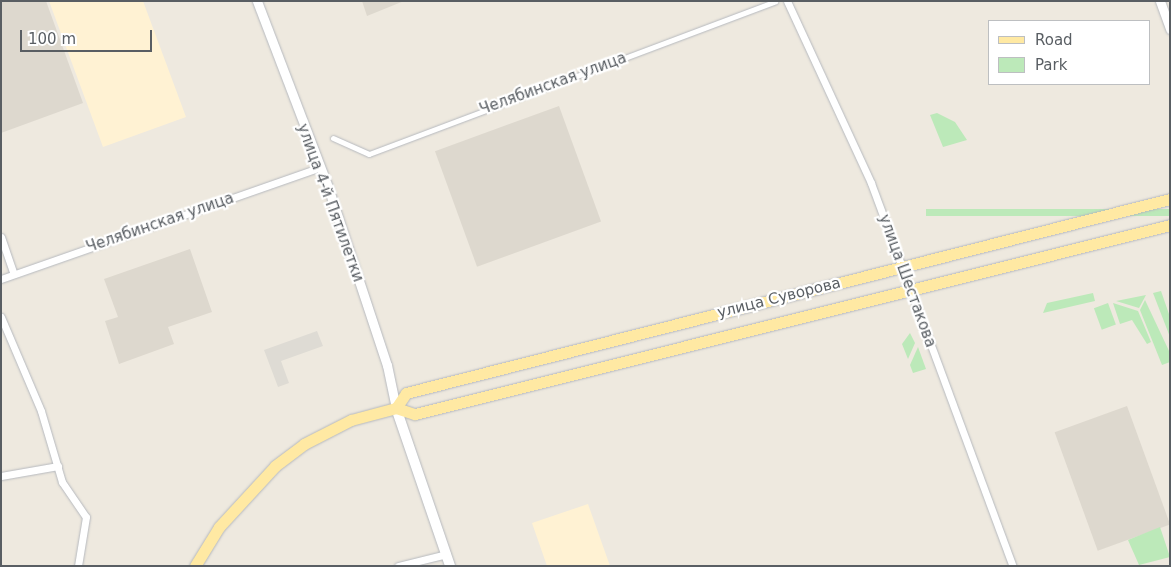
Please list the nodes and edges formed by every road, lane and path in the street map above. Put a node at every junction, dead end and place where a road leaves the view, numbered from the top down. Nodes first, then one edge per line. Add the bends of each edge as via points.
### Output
1 (257, 1) edge
2 (776, 1) edge
3 (787, 1) edge
4 (1160, 1) edge
5 (1170, 29) edge
6 (333, 138) dead end
7 (318, 168) junction
8 (1170, 199) edge
9 (1170, 225) edge
10 (1, 237) edge
11 (901, 266) junction
12 (14, 274) junction
13 (1, 279) edge
14 (910, 290) junction
15 (1, 317) edge
16 (396, 408) junction
17 (58, 466) junction
18 (1, 476) edge
19 (447, 554) junction
20 (78, 566) edge
21 (196, 566) edge
22 (398, 566) edge
23 (450, 566) edge
24 (1014, 566) edge

1 - 7 street, улица 4-й Пятилетки
2 - 6 street, Челябинская улица via 369,154
3 - 11 street, улица Шестакова via 850,130
4 - 5 street
7 - 12 street, Челябинская улица
7 - 16 street, улица 4-й Пятилетки via 387,365
8 - 11 main road, улица Суворова
9 - 14 main road, улица Суворова
10 - 12 street
11 - 14 street, улица Шестакова
11 - 16 main road, улица Суворова via 406,393
12 - 13 street, Челябинская улица
14 - 16 main road, улица Суворова via 415,414
14 - 24 street, улица Шестакова
15 - 17 street via 41,411
16 - 19 main road
16 - 21 main road, улица Суворова via 326,432 275,466 219,526
17 - 18 street
17 - 20 street via 62,482 86,517
19 - 22 street
19 - 23 main road

